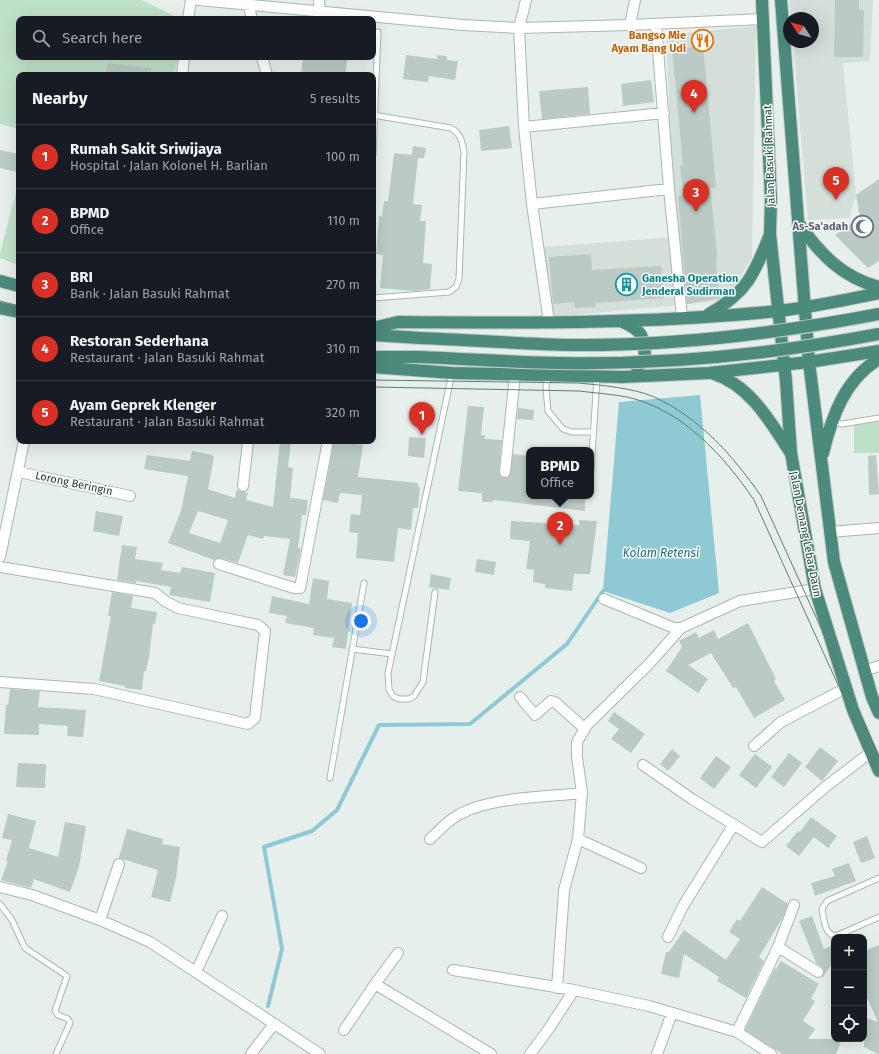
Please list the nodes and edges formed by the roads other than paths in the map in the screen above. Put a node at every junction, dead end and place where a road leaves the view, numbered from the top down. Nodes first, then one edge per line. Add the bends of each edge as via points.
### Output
1 (191, 0) edge
2 (199, 0) edge
3 (320, 0) edge
4 (526, 0) edge
5 (635, 0) edge
6 (762, 0) edge
7 (781, 0) edge
8 (248, 4) junction
9 (320, 11) junction
10 (188, 16) edge
11 (251, 16) edge
12 (371, 16) edge
13 (376, 16) edge
14 (763, 19) junction
15 (656, 24) junction
16 (630, 25) junction
17 (519, 28) junction
18 (378, 32) dead end
19 (184, 60) edge
20 (263, 60) edge
21 (182, 72) edge
22 (266, 72) edge
23 (376, 74) edge
24 (664, 112) junction
25 (376, 115) edge
26 (524, 127) junction
27 (669, 189) junction
28 (532, 204) junction
29 (799, 223) junction
30 (770, 234) junction
31 (0, 281) edge
32 (16, 285) edge
33 (879, 288) edge
34 (879, 293) edge
35 (376, 298) edge
36 (805, 307) junction
37 (0, 308) edge
38 (16, 311) edge
39 (779, 311) junction
40 (879, 314) edge
41 (706, 316) junction
42 (682, 317) junction
43 (549, 322) junction
44 (622, 322) junction
45 (376, 327) edge
46 (879, 334) edge
47 (376, 335) edge
48 (879, 351) edge
49 (376, 357) edge
50 (879, 359) edge
51 (809, 362) junction
52 (784, 365) junction
53 (376, 367) edge
54 (452, 373) junction
55 (710, 373) junction
56 (515, 376) junction
57 (548, 376) junction
58 (597, 377) junction
59 (622, 377) junction
60 (879, 418) edge
61 (831, 423) junction
62 (593, 432) junction
63 (24, 444) edge
64 (248, 444) edge
65 (327, 444) edge
66 (592, 447) edge
67 (791, 454) junction
68 (821, 460) junction
69 (19, 472) junction
70 (505, 472) dead end
71 (243, 486) dead end
72 (130, 496) dead end
73 (879, 528) edge
74 (830, 532) junction
75 (0, 557) edge
76 (219, 564) dead end
77 (0, 567) edge
78 (364, 583) dead end
79 (815, 589) junction
80 (434, 592) dead end
81 (604, 599) dead end
82 (681, 628) junction
83 (352, 649) junction
84 (392, 654) junction
85 (879, 666) edge
86 (864, 671) junction
87 (0, 682) edge
88 (846, 688) junction
89 (520, 696) dead end
90 (879, 713) edge
91 (584, 728) junction
92 (754, 746) dead end
93 (871, 752) junction
94 (643, 765) dead end
95 (879, 771) edge
96 (330, 778) dead end
97 (582, 793) junction
98 (734, 824) junction
99 (578, 839) junction
100 (430, 840) dead end
101 (118, 864) dead end
102 (641, 868) dead end
103 (879, 878) edge
104 (0, 887) edge
105 (0, 904) edge
106 (794, 905) dead end
107 (222, 916) dead end
108 (879, 917) edge
109 (100, 920) junction
110 (668, 937) dead end
111 (778, 947) junction
112 (398, 953) dead end
113 (453, 970) dead end
114 (196, 972) junction
115 (818, 972) dead end
116 (374, 984) junction
117 (557, 988) junction
118 (574, 990) junction
119 (672, 1013) junction
120 (274, 1024) junction
121 (344, 1030) dead end
122 (737, 1032) junction
123 (56, 1054) edge
124 (251, 1054) edge
125 (320, 1054) edge
126 (491, 1054) edge
127 (530, 1054) edge
128 (657, 1054) edge
129 (771, 1054) edge

1 - 10 street
2 - 8 street
3 - 9 street
4 - 17 street
5 - 16 street
6 - 14 highway, Jalan Basuki Rahmat
7 - 29 highway, Jalan Basuki Rahmat
8 - 9 street
8 - 11 street
9 - 12 street
13 - 17 street
14 - 15 street
14 - 30 highway, Jalan Basuki Rahmat via 771,200
15 - 16 street
15 - 24 street
16 - 17 street
17 - 26 street
18 - 23 lane
19 - 21 street
20 - 22 street
24 - 26 street
24 - 27 street
25 - 35 lane via 451,128 461,137 464,152 459,279 456,288 449,292
26 - 28 street
27 - 28 street
27 - 42 street
28 - 43 street
29 - 33 highway via 818,250 836,267 858,281
29 - 36 highway, Jalan Basuki Rahmat
30 - 39 highway, Jalan Basuki Rahmat
30 - 41 highway via 761,259 746,285 725,305
31 - 32 highway
34 - 36 highway
36 - 39 highway
36 - 51 highway, Jalan Demang Lebar Daun
37 - 38 highway
39 - 41 highway
39 - 52 highway, Jalan Demang Lebar Daun
40 - 47 highway, bridge via 774,332 656,342 573,345
41 - 42 highway
42 - 44 highway
43 - 44 highway
43 - 45 highway via 398,322
44 - 59 highway via 640,332 645,357 637,368
46 - 49 highway, bridge via 738,355 674,360 561,363
48 - 51 highway
50 - 61 highway via 864,369 852,383
51 - 52 highway
51 - 68 highway, Jalan Demang Lebar Daun
52 - 55 highway
52 - 67 highway, Jalan Demang Lebar Daun
53 - 54 highway
54 - 56 highway
54 - 84 lane
55 - 59 highway
55 - 67 highway via 728,380 749,397 772,424
56 - 57 highway
56 - 70 street
57 - 58 highway
57 - 62 lane via 548,411 563,429 572,432
58 - 59 highway
58 - 62 lane
60 - 61 lane via 842,424
61 - 68 highway
62 - 66 lane
63 - 69 street
64 - 71 street
65 - 76 street via 300,588
67 - 79 highway, Jalan Demang Lebar Daun
68 - 74 highway, Jalan Demang Lebar Daun
69 - 72 street, Lorong Beringin
69 - 75 street
73 - 74 street
74 - 86 highway, Jalan Demang Lebar Daun via 834,562
77 - 87 street via 155,593 178,608 258,625 265,631 255,718 248,724 94,689
78 - 83 lane
79 - 82 street via 740,601
79 - 88 highway, Jalan Demang Lebar Daun
80 - 84 lane via 423,682 409,699 399,699 389,690 388,673
81 - 82 street via 674,628
82 - 91 street via 649,664
83 - 84 lane
83 - 96 lane
85 - 86 street
86 - 90 highway, Jalan Demang Lebar Daun
88 - 92 street via 781,722
88 - 93 highway, Jalan Demang Lebar Daun
89 - 91 street via 535,715 551,701 555,702
91 - 97 street via 577,742
93 - 95 highway, Jalan Demang Lebar Daun
93 - 98 street via 824,788 763,841
94 - 98 street
97 - 99 street
97 - 100 street via 479,806 457,816
98 - 110 street via 683,906
99 - 102 street
99 - 117 street via 564,890
101 - 109 street
103 - 108 lane via 827,901 822,908 828,931 836,936
104 - 109 street via 32,895
105 - 123 lane via 12,920 25,948 67,976 55,1011 70,1022
106 - 111 street
107 - 114 street
109 - 114 street via 150,942
111 - 115 street
111 - 122 street
112 - 116 street
113 - 117 street
114 - 120 street
116 - 121 street
116 - 126 street
117 - 118 street
118 - 119 street
118 - 127 street
119 - 122 street
119 - 128 street
120 - 124 street
120 - 125 street
122 - 129 street

